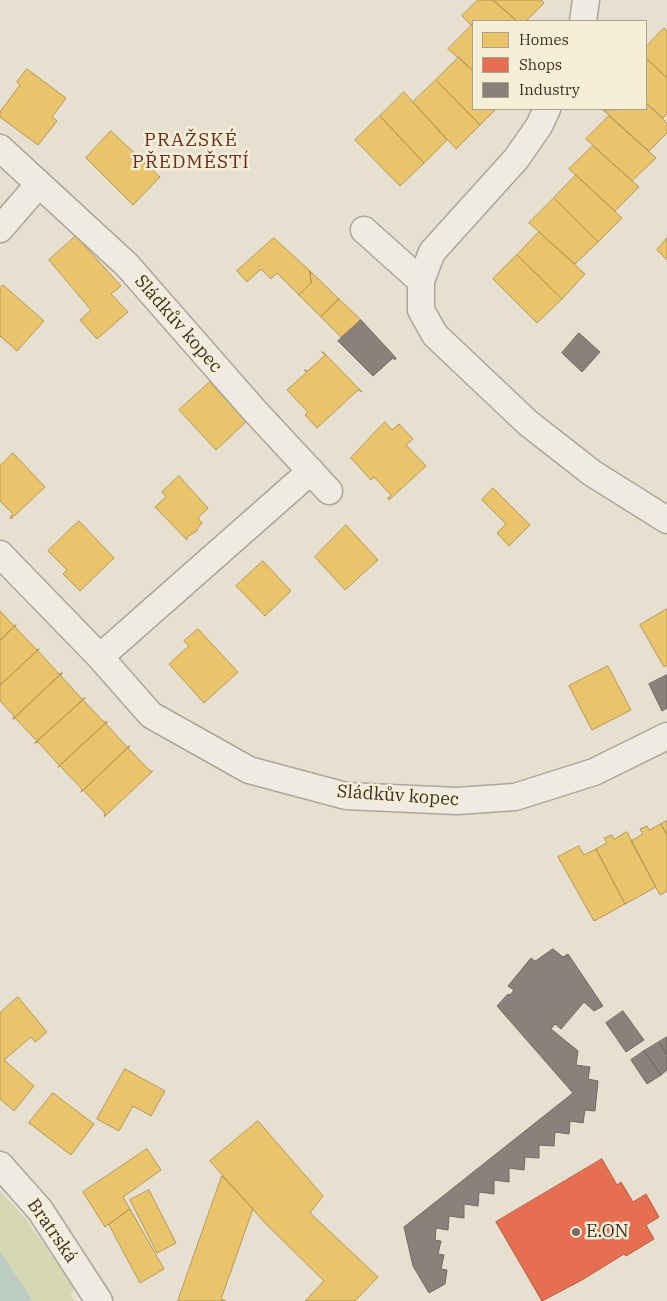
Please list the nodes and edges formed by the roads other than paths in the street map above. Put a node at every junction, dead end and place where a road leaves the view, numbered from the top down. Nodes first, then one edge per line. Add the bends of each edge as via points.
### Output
1 (586, 0) edge
2 (583, 20) edge
3 (547, 110) edge
4 (0, 148) edge
5 (39, 184) junction
6 (0, 229) edge
7 (364, 230) dead end
8 (420, 281) junction
9 (311, 471) junction
10 (330, 490) dead end
11 (667, 520) edge
12 (0, 554) edge
13 (100, 657) junction
14 (667, 736) edge
15 (0, 1165) edge
16 (99, 1301) edge

1 - 2 street
3 - 8 street via 516,159 432,252
4 - 5 street, Sládkův kopec
5 - 6 street
5 - 9 street, Sládkův kopec via 127,265
7 - 8 street
8 - 11 street via 422,310 435,335 504,402 592,473
9 - 10 street, Sládkův kopec
9 - 13 street
12 - 13 street, Sládkův kopec
13 - 14 street, Sládkův kopec via 150,715 249,770 346,796 457,801 515,796 594,772
15 - 16 street, Bratrská via 40,1210

